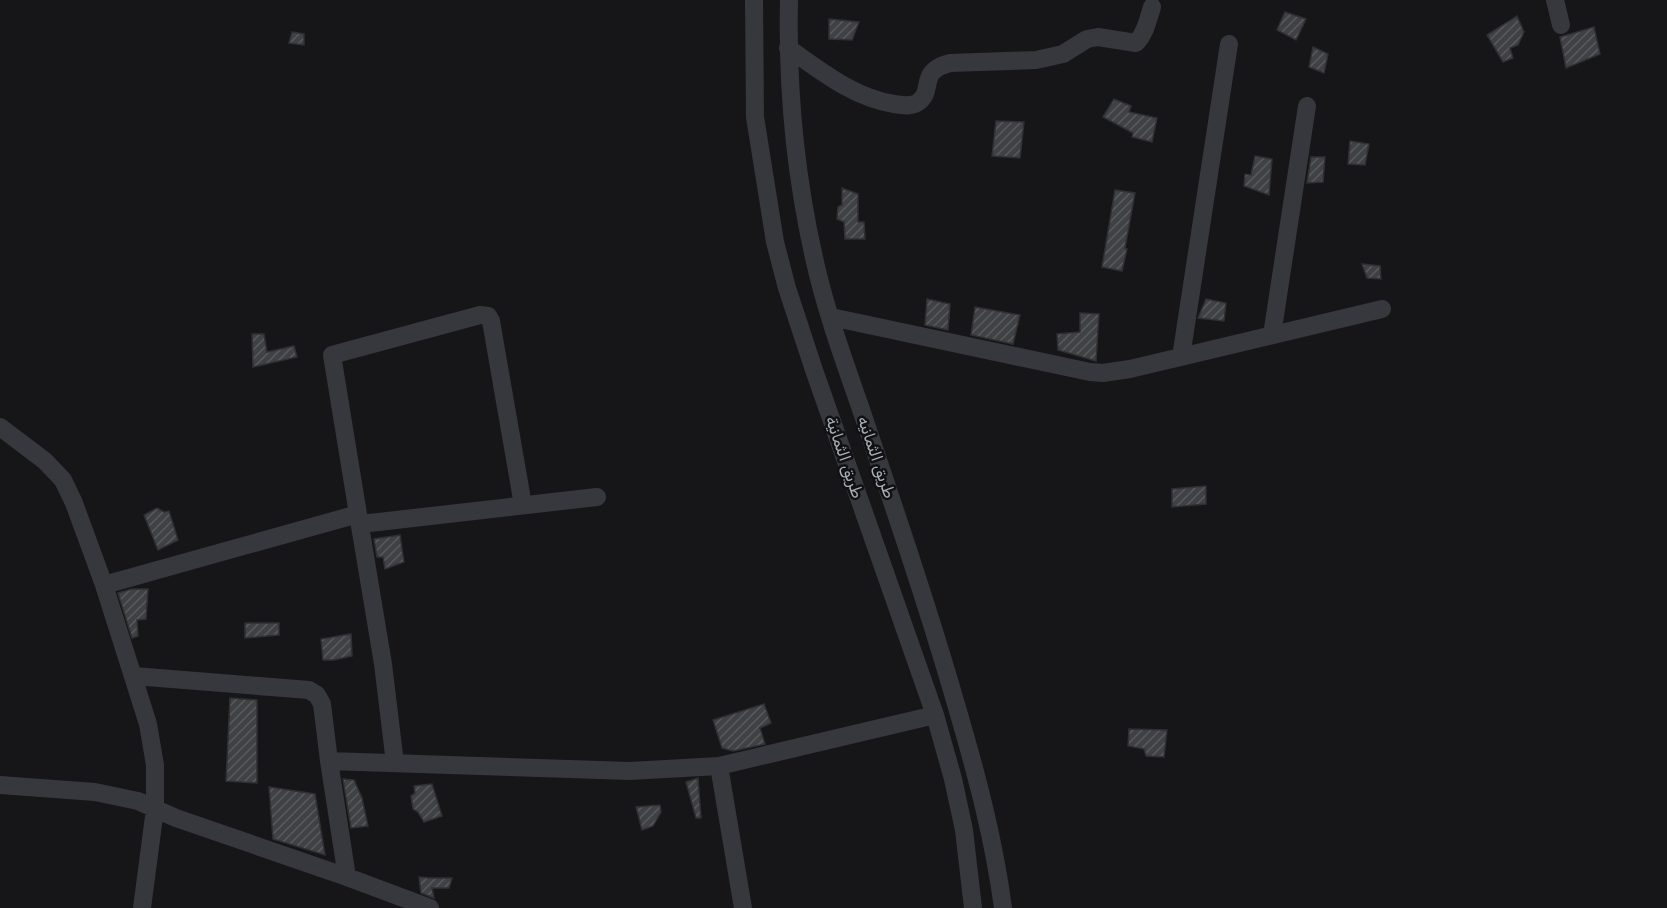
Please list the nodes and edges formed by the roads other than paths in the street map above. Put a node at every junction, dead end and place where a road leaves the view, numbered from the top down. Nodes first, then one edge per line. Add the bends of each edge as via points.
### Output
1 (753, 0) edge
2 (789, 0) edge
3 (1555, 0) edge
4 (1152, 7) dead end
5 (1561, 25) dead end
6 (1228, 44) dead end
7 (788, 48) junction
8 (1307, 106) dead end
9 (1382, 309) dead end
10 (831, 317) junction
11 (1272, 335) junction
12 (1181, 357) junction
13 (0, 427) edge
14 (597, 497) dead end
15 (523, 505) junction
16 (360, 519) junction
17 (104, 585) junction
18 (134, 676) junction
19 (935, 715) junction
20 (329, 761) junction
21 (395, 763) junction
22 (719, 766) junction
23 (0, 785) edge
24 (155, 809) junction
25 (347, 877) junction
26 (142, 908) edge
27 (430, 908) edge
28 (743, 908) edge
29 (973, 908) edge
30 (1003, 908) edge

1 - 19 street, طريق الثمانية via 755,117 775,242 814,370
2 - 7 street, طريق الثمانيه
3 - 5 street
4 - 7 street via 1136,44 1098,37 1087,39 1063,54 1036,60 943,64 931,72 921,99 909,106 885,103 856,92
6 - 12 street
7 - 10 street, طريق الثمانيه via 795,153 815,262
8 - 11 street
9 - 11 street
10 - 12 street via 1090,372 1119,371
10 - 30 street, طريق الثمانيه via 935,628 982,794
11 - 12 street
13 - 17 street via 63,480
14 - 15 street
15 - 16 street
15 - 16 street via 491,321 480,315 332,355
16 - 17 street
16 - 21 street
17 - 18 street
18 - 20 street via 309,690 322,704
18 - 24 street via 152,741
19 - 22 street
19 - 29 street, طريق الثمانية via 964,830
20 - 21 street
20 - 25 street
21 - 22 street via 630,771
22 - 28 street
23 - 24 street via 95,792 138,801
24 - 25 street
24 - 26 street
25 - 27 street

